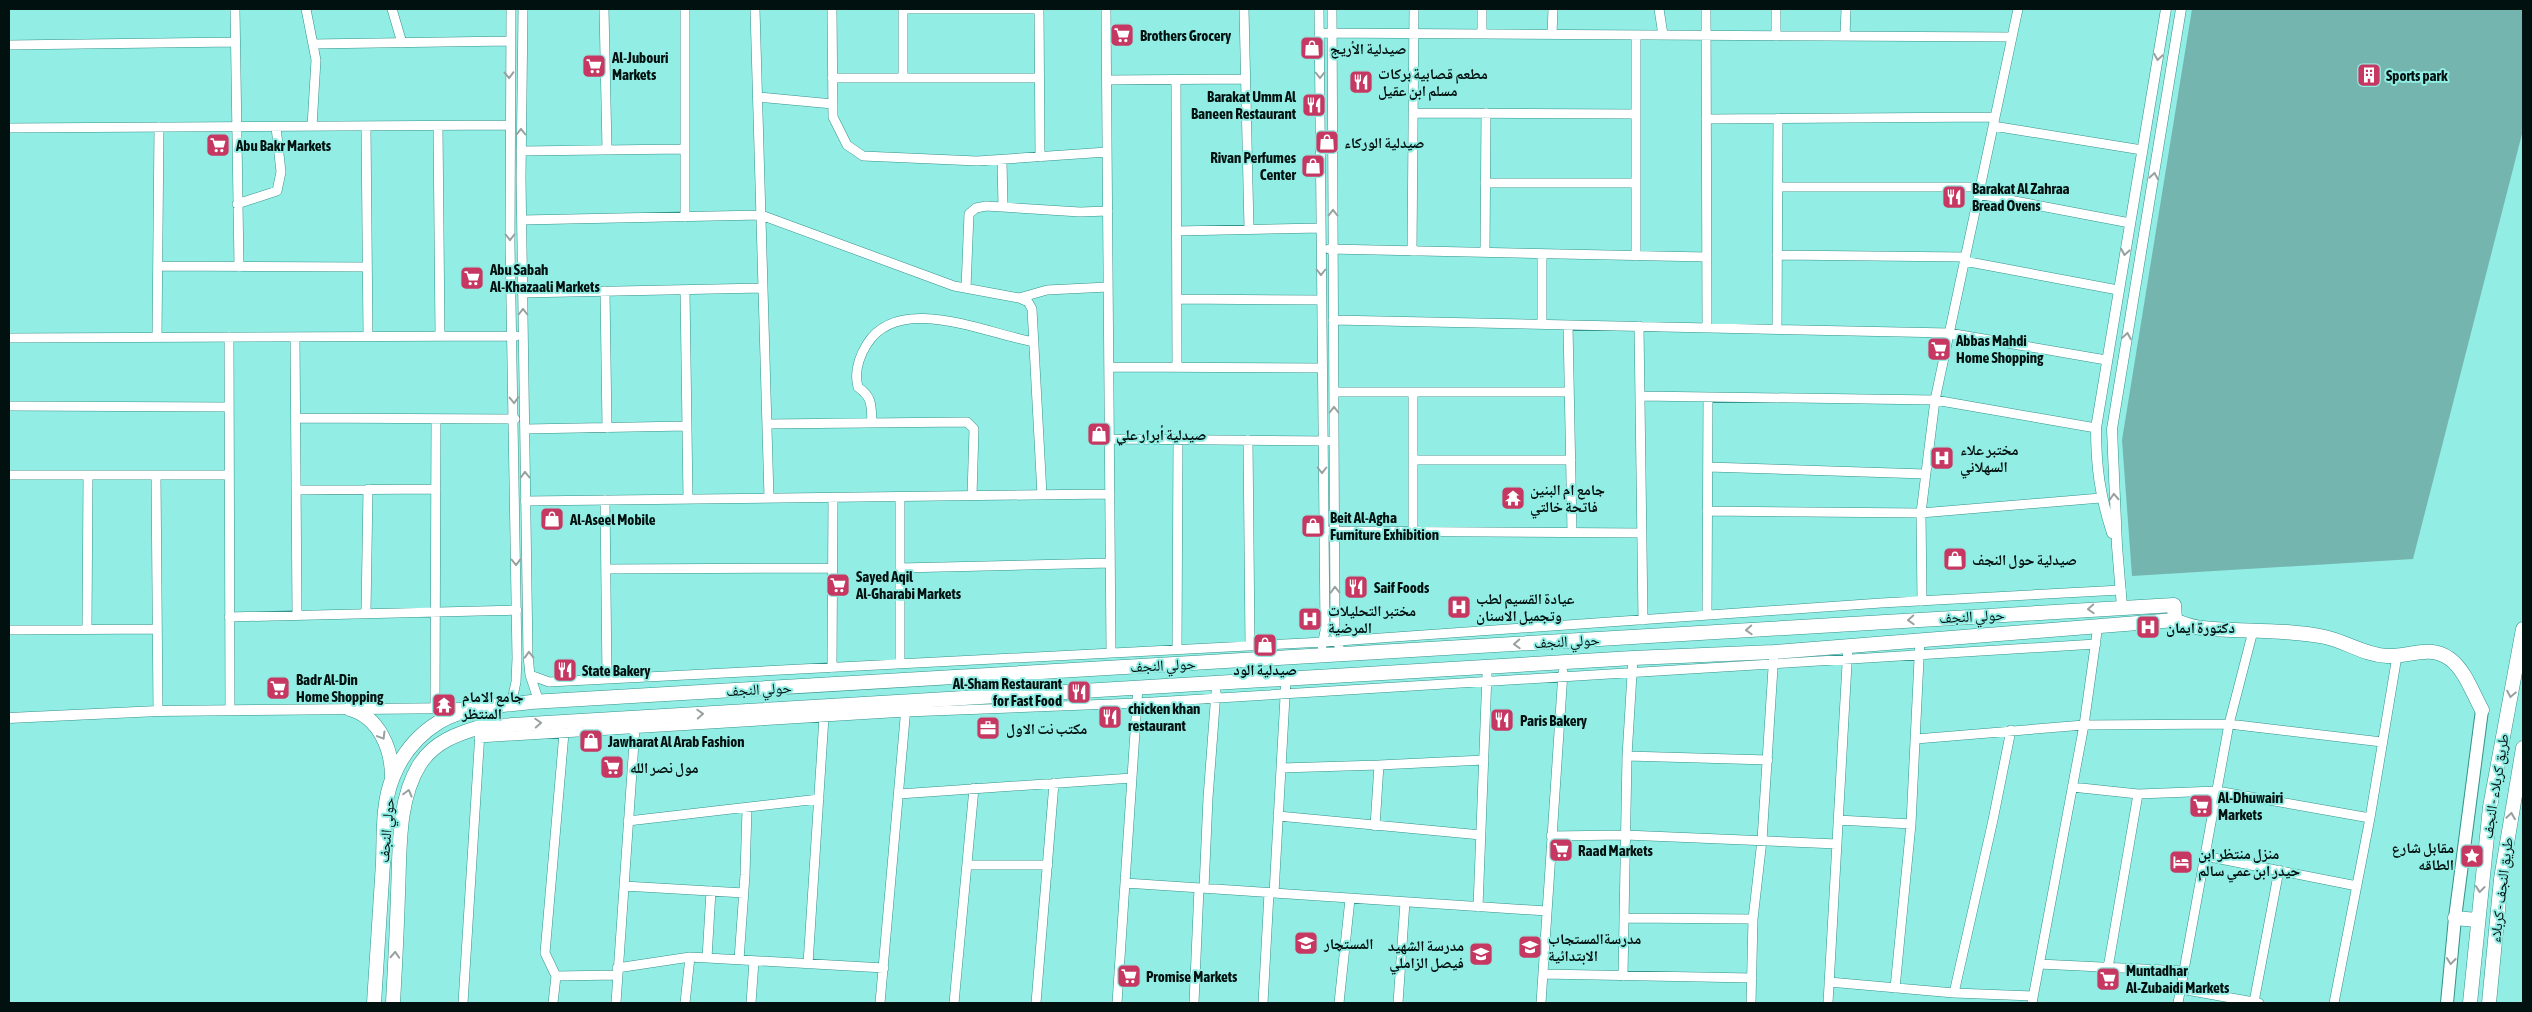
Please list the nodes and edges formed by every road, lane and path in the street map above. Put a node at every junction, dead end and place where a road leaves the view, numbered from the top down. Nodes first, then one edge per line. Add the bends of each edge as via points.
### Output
1 (235, 9) edge
2 (306, 9) edge
3 (392, 9) edge
4 (511, 9) edge
5 (524, 9) edge
6 (604, 9) edge
7 (686, 9) edge
8 (755, 9) edge
9 (832, 9) edge
10 (903, 9) edge
11 (1039, 9) edge
12 (1106, 9) edge
13 (1244, 9) edge
14 (1319, 9) edge
15 (1332, 9) edge
16 (1414, 9) edge
17 (1482, 9) edge
18 (1552, 9) edge
19 (1659, 9) edge
20 (1706, 9) edge
21 (1776, 9) edge
22 (1846, 9) edge
23 (2018, 9) edge
24 (2166, 9) edge
25 (2181, 9) edge
26 (1320, 33) junction
27 (1333, 33) junction
28 (1414, 33) junction
29 (1482, 34) junction
30 (1552, 34) junction
31 (1636, 35) junction
32 (1663, 35) junction
33 (1706, 35) junction
34 (1776, 36) junction
35 (1845, 36) junction
36 (2012, 37) junction
37 (509, 41) junction
38 (235, 42) junction
39 (402, 42) junction
40 (9, 44) edge
41 (313, 44) junction
42 (832, 78) junction
43 (903, 78) junction
44 (1039, 78) junction
45 (1245, 79) junction
46 (1107, 80) junction
47 (1176, 80) junction
48 (758, 97) junction
49 (833, 104) junction
50 (1413, 113) junction
51 (1486, 113) junction
52 (1636, 114) junction
53 (1778, 118) junction
54 (1706, 119) junction
55 (1994, 121) junction
56 (510, 125) junction
57 (276, 126) junction
58 (312, 126) junction
59 (366, 126) junction
60 (438, 126) junction
61 (159, 127) junction
62 (236, 127) junction
63 (9, 128) edge
64 (607, 150) junction
65 (685, 150) junction
66 (2142, 150) junction
67 (521, 151) junction
68 (1107, 152) junction
69 (1040, 157) junction
70 (1002, 160) junction
71 (1485, 183) junction
72 (1636, 183) junction
73 (1778, 187) junction
74 (1979, 191) junction
75 (237, 204) junction
76 (1003, 207) junction
77 (1108, 211) junction
78 (761, 215) junction
79 (685, 217) junction
80 (522, 220) junction
81 (2130, 222) junction
82 (1321, 228) junction
83 (1249, 230) junction
84 (1176, 231) junction
85 (1321, 249) junction
86 (1334, 249) junction
87 (1412, 251) junction
88 (1485, 252) junction
89 (1542, 254) junction
90 (1778, 255) junction
91 (1636, 256) junction
92 (1707, 257) junction
93 (1965, 259) junction
94 (158, 266) junction
95 (238, 266) junction
96 (367, 267) junction
97 (1108, 287) junction
98 (763, 288) junction
99 (966, 288) junction
100 (684, 290) junction
101 (2118, 290) junction
102 (605, 291) junction
103 (522, 292) junction
104 (1019, 298) junction
105 (1177, 300) junction
106 (1321, 300) junction
107 (1333, 320) junction
108 (1542, 324) junction
109 (1568, 325) junction
110 (1640, 326) junction
111 (1708, 328) junction
112 (1777, 329) junction
113 (1949, 333) junction
114 (368, 336) junction
115 (440, 336) junction
116 (512, 336) junction
117 (523, 336) junction
118 (157, 337) junction
119 (229, 337) junction
120 (295, 337) junction
121 (9, 338) edge
122 (1034, 342) junction
123 (2106, 360) junction
124 (1109, 367) junction
125 (1177, 368) junction
126 (1322, 368) junction
127 (1334, 392) junction
128 (1413, 392) junction
129 (1569, 392) junction
130 (1640, 396) junction
131 (1708, 397) junction
132 (1935, 400) junction
133 (9, 406) edge
134 (229, 407) junction
135 (296, 418) junction
136 (436, 419) junction
137 (515, 419) junction
138 (872, 423) junction
139 (767, 424) junction
140 (687, 426) junction
141 (607, 428) junction
142 (2096, 428) junction
143 (525, 429) junction
144 (1110, 440) junction
145 (1178, 440) junction
146 (1248, 440) junction
147 (1322, 441) junction
148 (1334, 441) junction
149 (1413, 460) junction
150 (1571, 460) junction
151 (1708, 467) junction
152 (1924, 474) junction
153 (9, 475) edge
154 (88, 475) junction
155 (156, 475) junction
156 (229, 475) junction
157 (368, 489) junction
158 (436, 489) junction
159 (296, 490) junction
160 (1110, 494) junction
161 (1042, 495) junction
162 (972, 496) junction
163 (900, 497) junction
164 (769, 498) junction
165 (833, 498) junction
166 (2101, 498) junction
167 (688, 499) junction
168 (605, 500) junction
169 (525, 501) junction
170 (1707, 511) junction
171 (1921, 513) junction
172 (1334, 531) junction
173 (1413, 531) junction
174 (1322, 532) junction
175 (1572, 532) junction
176 (1642, 533) junction
177 (2117, 546) junction
178 (1110, 563) junction
179 (832, 568) junction
180 (900, 568) junction
181 (606, 569) junction
182 (2121, 590) junction
183 (1922, 601) junction
184 (2122, 607) junction
185 (517, 610) junction
186 (435, 612) junction
187 (366, 613) junction
188 (1707, 614) junction
189 (297, 615) junction
190 (230, 617) junction
191 (1643, 620) junction
192 (2175, 620) junction
193 (2098, 624) junction
194 (87, 629) junction
195 (157, 629) junction
196 (2523, 629) edge
197 (9, 630) edge
198 (2253, 631) junction
199 (1920, 639) junction
200 (1337, 641) junction
201 (1324, 642) junction
202 (2096, 644) junction
203 (1250, 645) junction
204 (1177, 649) junction
205 (1111, 653) junction
206 (1847, 653) junction
207 (1345, 654) junction
208 (1314, 656) junction
209 (1920, 656) junction
210 (2397, 656) junction
211 (1633, 658) junction
212 (1773, 658) junction
213 (1564, 662) junction
214 (900, 664) junction
215 (832, 668) junction
216 (1073, 670) junction
217 (1035, 673) junction
218 (1487, 673) junction
219 (1632, 673) junction
220 (530, 675) junction
221 (1563, 676) junction
222 (607, 679) junction
223 (1286, 679) junction
224 (1217, 683) junction
225 (1138, 687) junction
226 (1075, 690) junction
227 (1034, 693) junction
228 (1285, 693) junction
229 (1216, 697) junction
230 (539, 702) junction
231 (986, 702) junction
232 (1137, 703) junction
233 (510, 705) junction
234 (484, 707) junction
235 (906, 707) junction
236 (435, 708) junction
237 (350, 709) junction
238 (230, 710) junction
239 (2482, 710) joint
240 (158, 711) junction
241 (770, 715) junction
242 (824, 717) junction
243 (9, 718) edge
244 (2084, 724) junction
245 (2230, 724) junction
246 (635, 728) junction
247 (2011, 730) junction
248 (480, 732) junction
249 (564, 733) junction
250 (1916, 739) junction
251 (2382, 742) junction
252 (2523, 748) edge
253 (1627, 756) junction
254 (1484, 760) junction
255 (1768, 760) junction
256 (1380, 765) junction
257 (1281, 768) junction
258 (392, 778) junction
259 (1132, 778) junction
260 (1054, 783) junction
261 (2072, 787) junction
262 (974, 788) junction
263 (2217, 791) junction
264 (899, 794) junction
265 (2138, 794) junction
266 (819, 799) junction
267 (746, 809) junction
268 (1278, 816) junction
269 (2370, 818) junction
270 (1838, 820) junction
271 (628, 821) junction
272 (1911, 824) junction
273 (1375, 826) junction
274 (1481, 834) junction
275 (1551, 836) junction
276 (1625, 836) junction
277 (1762, 840) junction
278 (1837, 844) junction
279 (2205, 856) junction
280 (967, 865) junction
281 (1048, 865) junction
282 (2279, 870) junction
283 (1125, 883) junction
284 (624, 886) junction
285 (2357, 886) junction
286 (1201, 888) junction
287 (711, 891) junction
288 (744, 893) junction
289 (1272, 893) junction
290 (1350, 899) junction
291 (1405, 902) junction
292 (1478, 907) junction
293 (1546, 911) junction
294 (1624, 918) junction
295 (2455, 918) junction
296 (1753, 919) junction
297 (2477, 920) junction
298 (690, 957) junction
299 (707, 958) junction
300 (739, 960) junction
301 (754, 961) junction
302 (808, 964) junction
303 (2039, 964) junction
304 (884, 968) junction
305 (2108, 968) junction
306 (2184, 971) junction
307 (618, 972) junction
308 (1543, 974) junction
309 (556, 976) junction
310 (1623, 976) junction
311 (1752, 978) junction
312 (1829, 982) junction
313 (1895, 988) junction
314 (2181, 989) junction
315 (1954, 993) junction
316 (2032, 1000) edge
317 (374, 1003) edge
318 (393, 1003) edge
319 (463, 1003) edge
320 (553, 1003) edge
321 (616, 1003) edge
322 (685, 1003) edge
323 (751, 1003) edge
324 (880, 1003) edge
325 (954, 1003) edge
326 (1036, 1003) edge
327 (1117, 1003) edge
328 (1194, 1003) edge
329 (1263, 1003) edge
330 (1339, 1003) edge
331 (1398, 1003) edge
332 (1541, 1003) edge
333 (1751, 1003) edge
334 (1828, 1003) edge
335 (2178, 1003) edge
336 (2256, 1003) edge
337 (2334, 1003) edge
338 (2447, 1003) edge
339 (2470, 1003) edge
340 (2489, 1003) edge

1 - 38 street
2 - 41 street
3 - 39 street
4 - 37 street
67 -> 5 street
6 - 64 street
7 - 65 street
8 - 48 street
9 - 42 street
10 - 11 street
10 - 43 street
11 - 44 street
12 - 46 street
13 - 45 street
14 - 26 street
15 - 27 street
16 - 28 street
17 - 29 street
18 - 30 street
19 - 32 street
20 - 33 street
21 - 34 street
22 - 35 street
23 - 36 street
24 -> 66 street
177 -> 25 street via 2112,429
26 - 27 street
26 -> 82 street
27 - 28 street
86 -> 27 street
28 - 29 street
28 - 50 street
29 - 30 street
30 - 31 street
31 - 32 street
31 - 52 street
32 - 33 street
33 - 34 street
33 - 54 street
34 - 35 street
35 - 36 street
36 - 55 street
37 - 39 street
37 -> 56 street
38 - 40 street
38 - 62 street
39 - 41 street
41 - 58 street via 316,77
42 - 43 street
42 - 49 street
43 - 44 street
44 - 69 street
45 - 47 street
45 - 83 street
46 - 47 street
46 - 68 street
47 - 84 street
48 - 49 street
48 - 78 street
49 - 70 street via 833,117 839,132 847,145 863,156
50 - 51 street
50 - 87 street
51 - 52 street
51 - 71 street
52 - 72 street
53 - 54 street
53 - 55 street
53 - 73 street
54 - 92 street
55 - 66 street
55 - 74 street
56 - 60 street
56 -> 116 street
57 - 58 street
57 - 62 street
57 - 75 street via 281,172 277,191
58 - 59 street
59 - 60 street
59 - 96 street
60 - 115 street
61 - 62 street
61 - 63 street
61 - 94 street
62 - 75 street
64 - 65 street
64 - 67 street
65 - 79 street
66 - 81 street
67 - 80 street
68 - 69 street
68 - 77 street
69 - 70 street
70 - 76 street
71 - 72 street
71 - 88 street
72 - 91 street
73 - 74 street
73 - 90 street
74 - 81 street
74 - 93 street
75 - 95 street
76 - 77 street
76 - 99 street via 976,208 969,214
77 - 97 street
78 - 79 street
78 - 98 street
78 - 99 street
79 - 80 street
80 - 103 street
81 -> 101 street
82 - 83 street
82 - 85 street
83 - 84 street
84 - 105 street
85 - 86 street
85 -> 106 street
86 - 87 street
86 - 107 street
87 - 88 street
88 - 89 street
89 - 91 street
89 - 108 street
90 - 93 street
90 - 112 street
91 - 92 street
92 - 111 street
93 - 101 street
93 - 113 street
94 - 95 street
94 - 118 street
95 - 96 street
96 - 114 street
97 - 104 street via 1046,290
97 - 124 street
98 - 100 street
98 - 139 street
99 - 104 street
100 - 102 street
100 - 140 street
101 - 123 street
102 - 103 street
102 - 141 street
117 -> 103 street
104 - 122 street via 1028,302 1032,309
105 - 106 street
105 - 125 street
106 - 126 street
107 - 108 street
107 - 127 street
108 - 109 street
109 - 110 street
109 - 129 street
110 - 111 street
110 - 130 street
111 - 112 street
112 - 113 street
113 - 123 street
113 - 132 street
114 - 115 street
114 - 120 street
115 - 116 street
116 - 117 street
116 -> 137 street
117 - 143 street
118 - 119 street
118 - 121 street
119 - 120 street
119 - 134 street
120 - 135 street
122 - 138 street via 936,319 894,320 881,327 862,351 857,367 858,387 868,395
122 - 161 street
123 - 142 street
124 - 125 street
124 - 144 street
125 - 126 street
126 - 147 street
127 - 128 street
148 -> 127 street
128 - 129 street
128 - 149 street
129 - 150 street
130 - 131 street
130 - 176 street
131 - 132 street
131 - 151 street
132 - 142 street
132 - 152 street
133 - 134 street
134 - 156 street
135 - 136 street
135 - 159 street
136 - 137 street
136 - 158 street
137 -> 185 street
138 - 139 street
138 - 162 street via 968,422 974,429
139 - 164 street
140 - 141 street
140 - 167 street
141 - 143 street
142 - 166 street
169 -> 143 street
144 - 145 street
144 - 160 street
145 - 146 street
145 - 204 street
146 - 147 street
146 - 203 street
147 - 148 street
147 -> 174 street
148 - 172 street
149 - 150 street
149 - 173 street
150 - 175 street
151 - 152 street
151 - 170 street
152 - 171 street
153 - 154 street
154 - 155 street
154 - 194 street
155 - 156 street
155 - 195 street
156 - 190 street
157 - 158 street
157 - 159 street
157 - 187 street
158 - 186 street
159 - 189 street
160 - 161 street
160 - 178 street
161 - 162 street
162 - 163 street
163 - 165 street
163 - 180 street
164 - 165 street
164 - 167 street
165 - 179 street
166 - 171 street
166 - 177 street
167 - 168 street
168 - 169 street
168 - 181 street
220 -> 169 street
170 - 171 street
170 - 188 street
171 - 183 street
172 - 173 street
172 - 174 street
200 -> 172 street
173 - 175 street
174 - 201 street
175 - 176 street
176 - 191 street
177 - 182 street
178 - 180 street
178 - 205 street
179 - 181 street
179 - 215 street
180 - 214 street
181 - 222 street
182 - 183 street
182 - 184 street
183 - 188 street
184 - 192 main road, حولي النجف via 2174,605
184 -> 207 main road, حولي النجف
185 - 186 street
185 - 233 street via 517,670
186 - 187 street
186 - 236 street
187 - 189 street
188 - 191 street
189 - 190 street
190 - 238 street
191 - 200 street
192 - 193 main road, حولي النجف
192 - 198 main road, حولي النجف via 2194,627
193 - 199 main road, حولي النجف
193 - 202 street
194 - 195 street
194 - 197 street
195 - 240 street
196 -> 297 main road, طريق کربلاء - النجف via 2490,807
198 - 210 main road, حولي النجف via 2313,635 2369,653
198 - 245 street
199 - 206 main road, حولي النجف
199 - 209 street
200 - 201 street
200 - 207 street
201 - 203 street
201 - 208 street
202 - 209 street
202 - 244 street
203 - 204 street
204 - 205 street
205 - 214 street
206 - 209 street
206 - 212 main road, حولي النجف
206 - 270 street
207 - 208 main road, حولي النجف
208 - 216 main road, حولي النجف
209 - 250 street
210 - 239 main road, حولي النجف via 2426,651 2449,658 2459,669
210 - 251 street
211 - 212 main road, حولي النجف
211 - 213 main road, حولي النجف
211 - 219 street
212 - 219 street
212 - 255 street
213 - 218 main road, حولي النجف
213 - 221 street
214 - 215 street
215 - 222 street
216 - 217 main road, حولي النجف
216 - 226 main road via 1070,679
217 - 227 main road via 1039,683
217 - 230 main road, حولي النجف
218 - 221 street
218 - 223 main road, حولي النجف
218 - 228 street
218 - 254 street
219 - 221 street
219 - 253 street
220 - 222 street via 549,682
220 - 230 street
221 - 275 street
223 - 224 main road, حولي النجف
223 - 228 street
224 - 225 main road, حولي النجف
224 - 229 street
225 - 226 main road, حولي النجف
225 - 232 street
226 - 227 main road, حولي النجف
227 - 231 main road, حولي النجف
228 - 229 street
228 - 257 street
229 - 232 street
229 - 286 street
230 - 233 main road, حولي النجف
231 - 232 street
231 - 235 main road, حولي النجف
232 - 259 street
233 - 234 main road, حولي النجف
234 - 236 street
234 - 258 main road, حولي النجف via 440,721 420,736
235 - 241 main road, حولي النجف
235 - 242 street
235 - 264 street
236 - 237 street
237 - 238 street
237 -> 258 main road via 366,717 380,732 391,758
238 - 240 street
239 - 295 main road
240 - 243 street
241 - 242 street
241 - 246 street
248 -> 241 main road, حولي النجف
242 - 266 street
244 - 245 street
244 - 247 street
244 - 261 street
245 - 251 street
245 - 263 street
246 - 249 street
246 - 271 street
247 - 250 street
247 - 315 street
248 - 249 street
318 -> 248 main road, حولي النجف via 400,850 406,795 421,762 435,747 454,734
248 - 319 street
249 - 309 street via 545,953
250 - 272 street
251 - 269 street
340 -> 252 main road, طريق النجف - کربلاء via 2501,879
253 - 255 street
253 - 276 street
254 - 256 street
254 - 274 street
255 - 277 street
256 - 257 street
256 - 273 street
257 - 268 street
258 - 317 main road, حولي النجف via 386,811
259 - 260 street
259 - 283 street
260 - 262 street
260 - 281 street
261 - 265 street
261 - 303 street
262 - 264 street
262 - 280 street
263 - 265 street
263 - 269 street
263 - 279 street
264 - 304 street
265 - 305 street
266 - 267 street
266 - 302 street
267 - 271 street
267 - 288 street
268 - 273 street
268 - 289 street
269 - 285 street
270 - 272 street
270 - 278 street
271 - 284 street
272 - 313 street
273 - 274 street
274 - 292 street
275 - 276 street
275 - 293 street
276 - 277 street
276 - 294 street
277 - 278 street
277 - 296 street
278 - 312 street
279 - 282 street
279 - 306 street
280 - 281 street
280 - 325 street
281 - 326 street
282 - 285 street
282 - 336 street
283 - 286 street
283 - 327 street
284 - 287 street
284 - 307 street
285 - 337 street
286 - 289 street
286 - 328 street
287 - 288 street
287 - 299 street
288 - 300 street
289 - 290 street
289 - 329 street
290 - 291 street
290 - 330 street
291 - 292 street
291 - 331 street
292 - 293 street
293 - 308 street
294 - 296 street
294 - 310 street
295 - 297 main road
295 -> 338 main road
296 - 311 street
297 - 339 main road, طريق کربلاء - النجف
298 - 299 street
298 - 307 street
298 - 322 street
299 - 300 street
300 - 301 street
301 - 302 street
301 - 323 street
302 - 304 street
303 - 305 street
303 - 316 street
304 - 324 street
305 - 306 street
306 - 314 street
307 - 309 street
307 - 321 street
308 - 310 street
308 - 332 street
309 - 320 street
310 - 311 street
311 - 333 street
312 - 313 street
312 - 334 street
313 - 315 street
314 - 335 street
314 - 336 street
315 - 316 street

